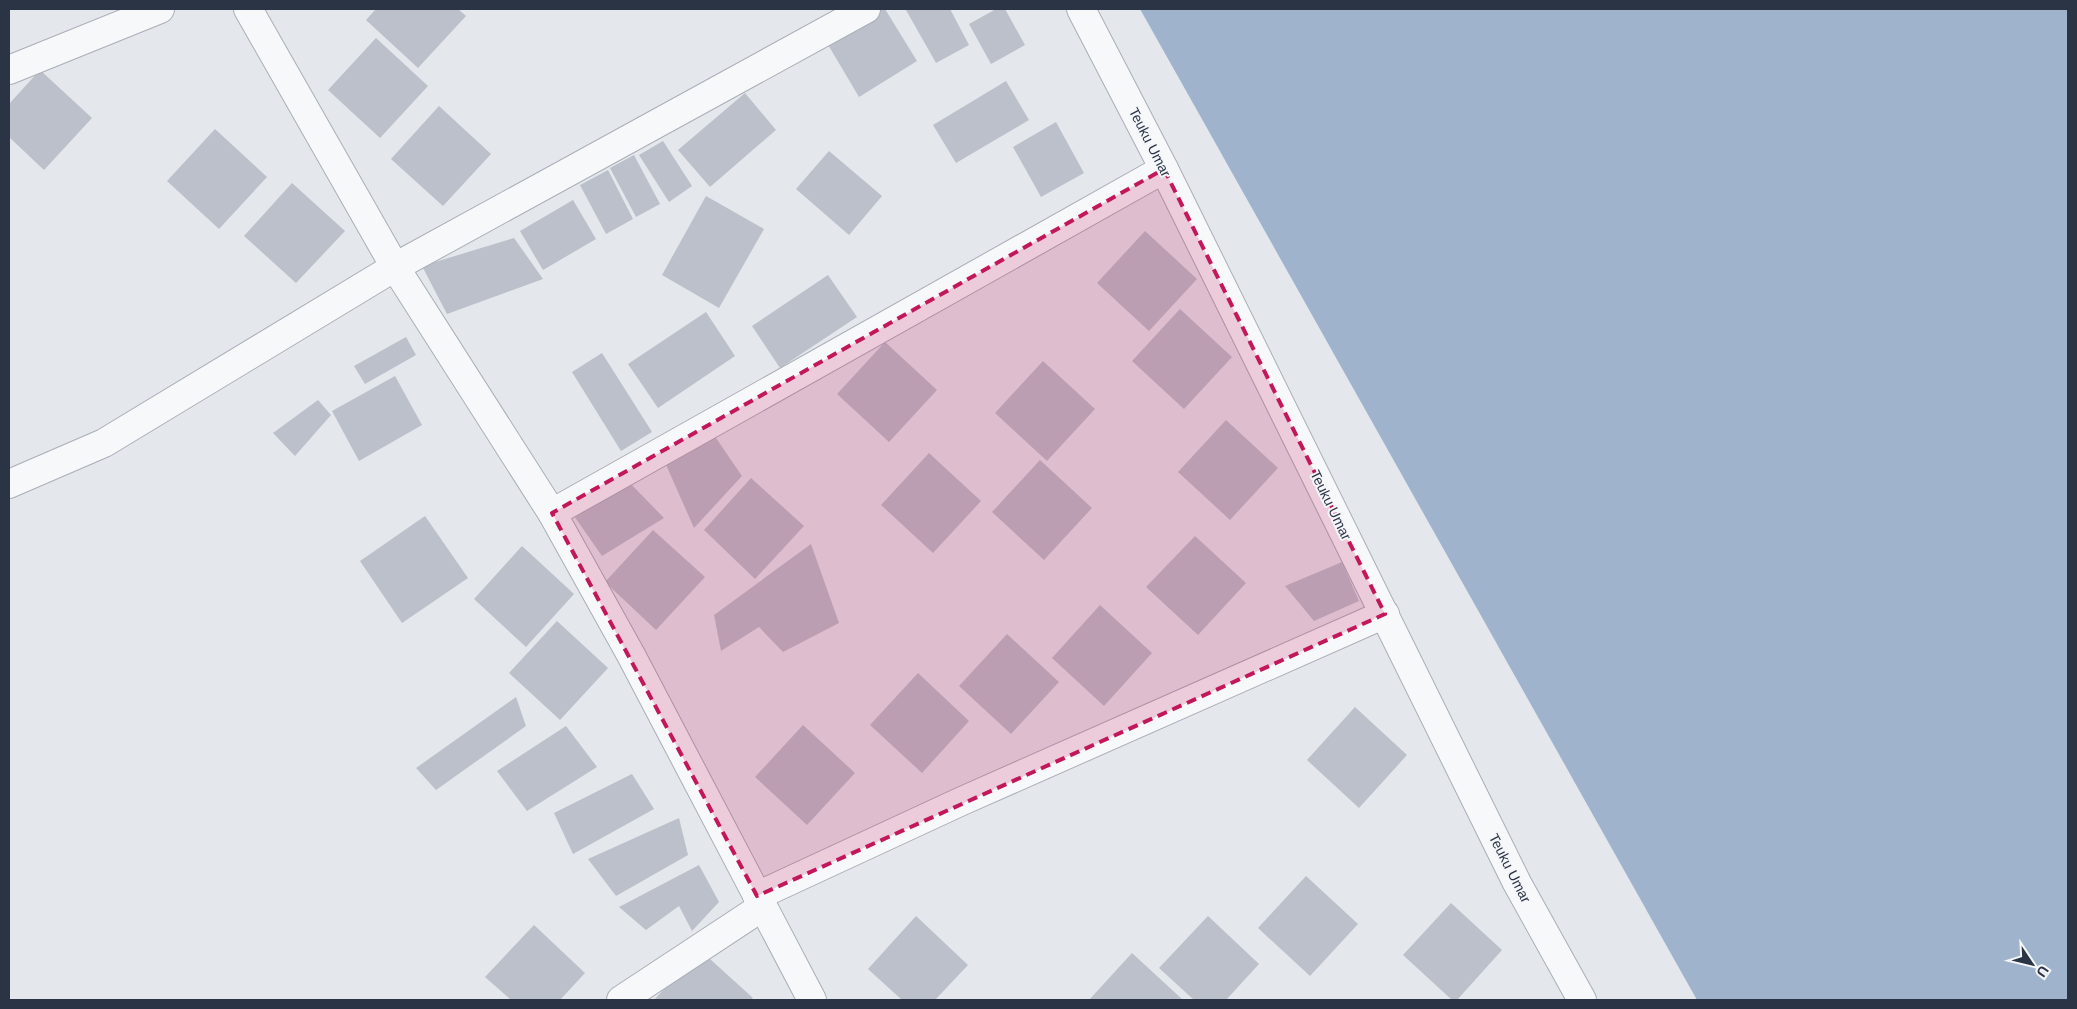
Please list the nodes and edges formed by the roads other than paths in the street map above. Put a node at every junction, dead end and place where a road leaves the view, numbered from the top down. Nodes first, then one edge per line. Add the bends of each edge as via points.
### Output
1 (160, 9) edge
2 (248, 9) edge
3 (866, 9) edge
4 (1081, 9) edge
5 (9, 70) edge
6 (1164, 169) junction
7 (395, 267) junction
8 (9, 484) edge
9 (552, 513) junction
10 (1385, 614) junction
11 (760, 901) junction
12 (621, 1000) edge
13 (812, 1000) edge
14 (1582, 1000) edge

1 - 5 street
2 - 7 street
3 - 7 street
4 - 6 street, Teuku Umar
6 - 9 street
6 - 10 street, Teuku Umar
7 - 8 street via 104,443
7 - 9 street
9 - 11 street via 631,655
10 - 11 street via 970,798
10 - 14 street, Teuku Umar via 1517,883
11 - 12 street
11 - 13 street

